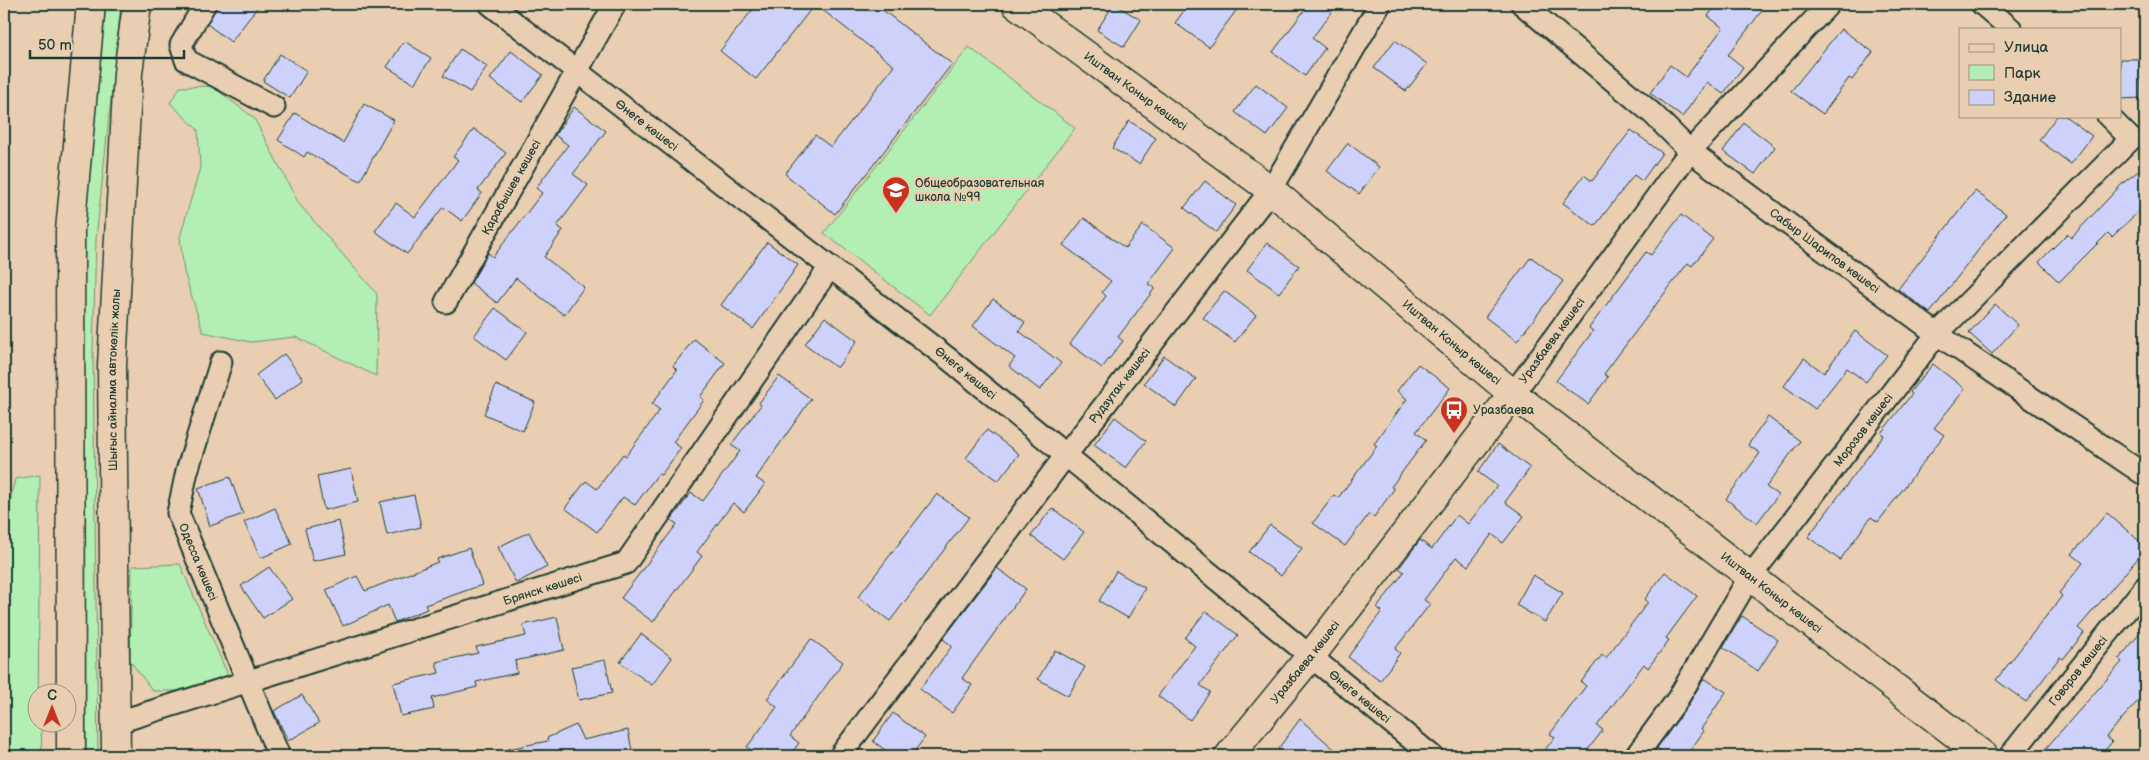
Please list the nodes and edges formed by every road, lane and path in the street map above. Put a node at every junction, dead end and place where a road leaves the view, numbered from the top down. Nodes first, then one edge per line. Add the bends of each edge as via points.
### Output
1 (91, 4) edge
2 (137, 4) edge
3 (205, 4) edge
4 (490, 4) edge
5 (615, 4) edge
6 (1016, 4) edge
7 (1380, 4) edge
8 (1522, 4) edge
9 (1829, 4) edge
10 (1982, 4) edge
11 (2010, 28) edge
12 (576, 71) junction
13 (274, 107) dead end
14 (2111, 118) edge
15 (2138, 138) edge
16 (1690, 151) junction
17 (1271, 190) junction
18 (830, 268) junction
19 (446, 302) dead end
20 (1937, 334) junction
21 (221, 362) dead end
22 (1513, 394) junction
23 (1066, 455) junction
24 (2145, 475) edge
25 (1749, 578) junction
26 (2145, 587) edge
27 (1310, 657) junction
28 (248, 683) junction
29 (115, 723) junction
30 (846, 754) edge
31 (71, 756) edge
32 (116, 756) edge
33 (279, 756) edge
34 (1229, 756) edge
35 (1432, 756) edge
36 (1636, 756) edge
37 (1984, 756) edge
38 (2010, 756) edge

1 - 31 street via 70,231
2 - 29 street, Шығыс айналма автокөлік жолы via 128,73 112,366
3 - 13 street via 180,45 186,60
4 - 12 street, Өнеге көшесі
5 - 12 street, Қарабышев көшесі
6 - 17 street, Иштван Коныр көшесі
7 - 17 street, Рудзутак көшесі
8 - 16 street, Сабыр Шарипов көшесі via 1653,114
9 - 16 street, Уразбаева көшесі
10 - 11 street
12 - 18 street, Өнеге көшесі
12 - 19 street, Қарабышев көшесі
14 - 15 street
15 - 20 street, Морозов көшесі
16 - 20 street, Сабыр Шарипов көшесі
16 - 22 street, Уразбаева көшесі
17 - 22 street, Иштван Коныр көшесі
17 - 23 street, Рудзутак көшесі
18 - 23 street, Өнеге көшесі
18 - 28 street, Брянск көшесі via 626,563
20 - 24 street, Сабыр Шарипов көшесі
20 - 25 street, Морозов көшесі
21 - 28 street, Одесса көшесі via 187,471 178,513
22 - 25 street, Иштван Коныр көшесі
22 - 27 street, Уразбаева көшесі
23 - 27 street, Өнеге көшесі
23 - 30 street, Рудзутак көшесі
25 - 36 street, Морозов көшесі via 1677,700
25 - 37 street, Иштван Коныр көшесі
26 - 38 street, Говоров көшесі
27 - 34 street, Уразбаева көшесі
27 - 35 street, Өнеге көшесі
28 - 29 street, Брянск көшесі
28 - 33 street, Одесса көшесі
29 - 32 street, Шығыс айналма автокөлік жолы

